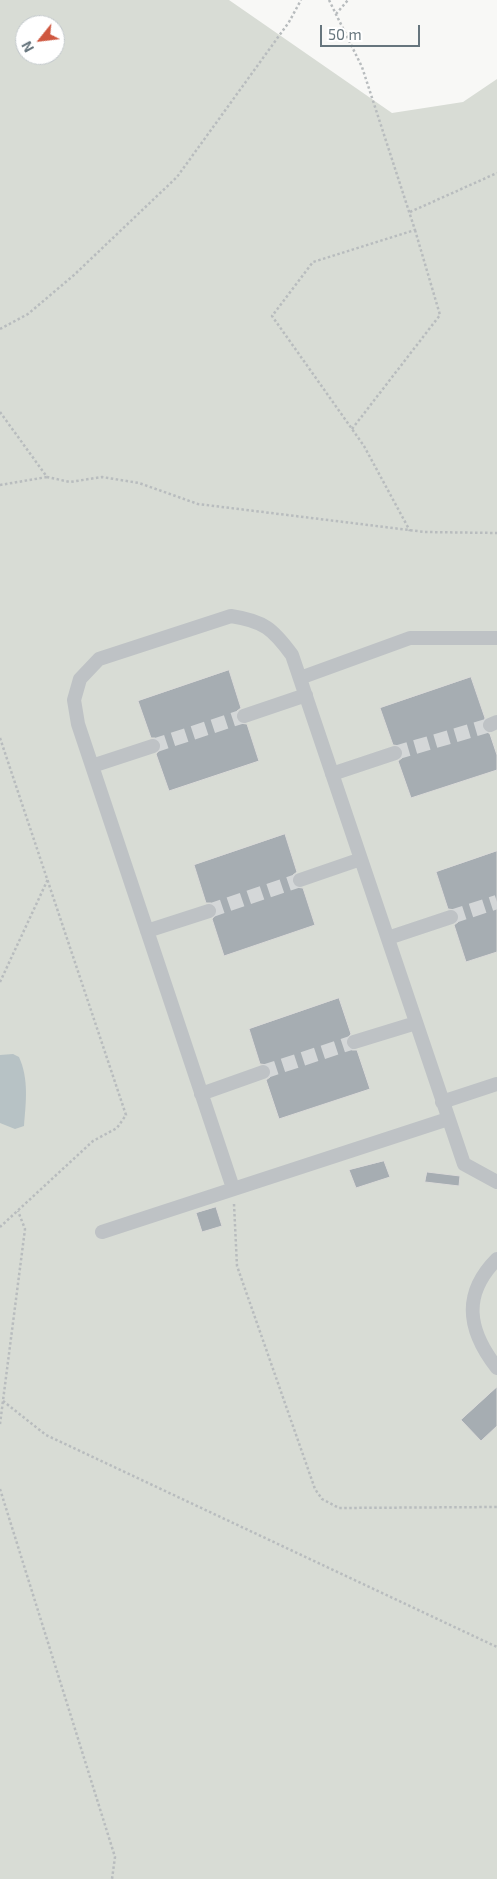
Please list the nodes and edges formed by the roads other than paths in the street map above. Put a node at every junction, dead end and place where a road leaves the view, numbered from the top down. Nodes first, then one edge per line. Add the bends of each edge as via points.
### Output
1 (497, 638) edge
2 (300, 678) junction
3 (306, 695) junction
4 (244, 716) tunnel mouth
5 (154, 746) tunnel mouth
6 (395, 753) tunnel mouth
7 (92, 766) junction
8 (332, 774) junction
9 (361, 859) junction
10 (300, 880) tunnel mouth
11 (209, 911) tunnel mouth
12 (451, 917) tunnel mouth
13 (147, 931) junction
14 (388, 938) junction
15 (416, 1023) junction
16 (354, 1042) tunnel mouth
17 (263, 1072) tunnel mouth
18 (497, 1084) edge
19 (201, 1094) junction
20 (442, 1102) junction
21 (448, 1119) junction
22 (497, 1182) edge
23 (233, 1188) junction
24 (102, 1232) dead end
25 (497, 1259) edge
26 (497, 1368) edge

1 - 2 lane via 410,638
2 - 3 lane
2 - 7 lane via 292,654 274,631 254,619 232,616 98,659 80,679 74,700
3 - 4 lane
3 - 8 lane
5 - 7 lane
6 - 8 lane
7 - 13 lane
8 - 9 lane
9 - 10 lane
9 - 14 lane
11 - 13 lane
12 - 14 lane
13 - 19 lane
14 - 15 lane
15 - 16 lane
15 - 20 lane
17 - 19 lane
18 - 20 lane
19 - 23 lane
20 - 21 lane
21 - 22 lane via 464,1164
21 - 23 lane
23 - 24 lane
25 - 26 lane via 484,1272 471,1309 484,1351

